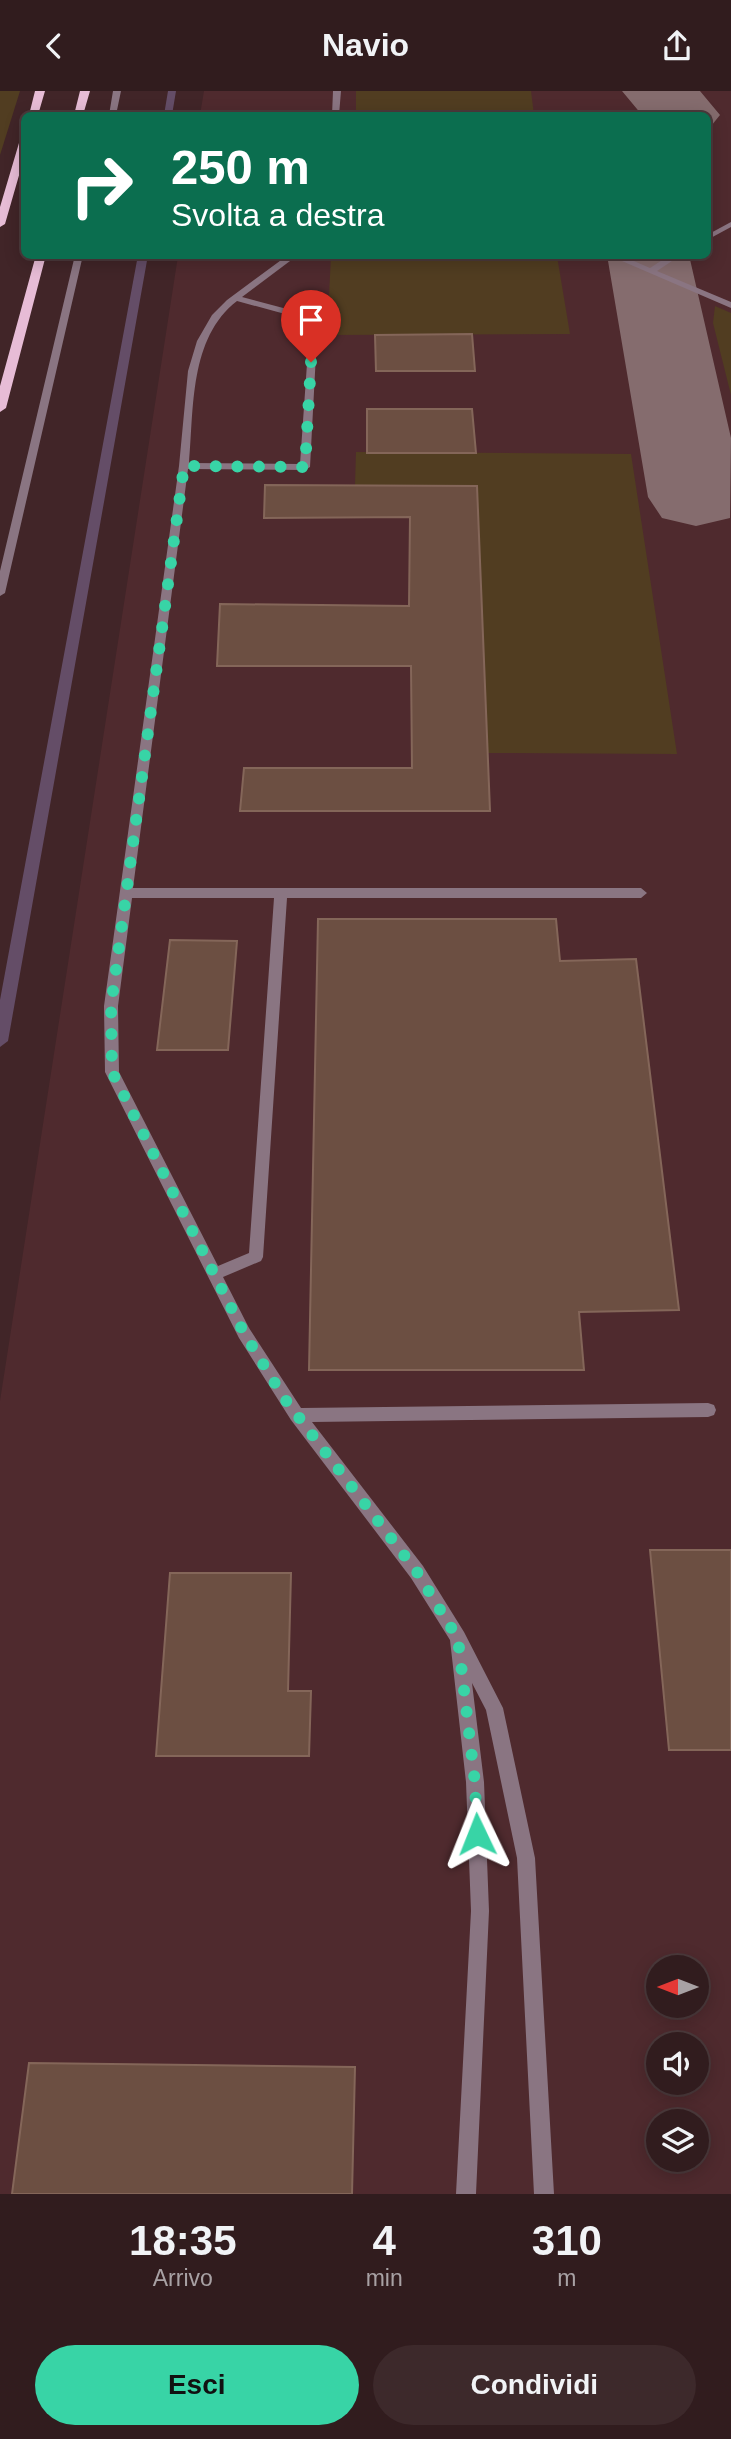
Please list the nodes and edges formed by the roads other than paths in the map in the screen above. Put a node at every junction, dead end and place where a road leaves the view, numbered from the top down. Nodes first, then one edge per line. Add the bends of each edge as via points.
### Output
1 (40, 91) edge
2 (85, 91) edge
3 (117, 91) edge
4 (337, 91) edge
5 (34, 112) edge
6 (79, 112) edge
7 (113, 112) edge
8 (336, 112) edge
9 (21, 153) edge
10 (0, 224) edge
11 (731, 224) edge
12 (711, 236) edge
13 (40, 259) edge
14 (78, 259) edge
15 (289, 259) edge
16 (622, 259) edge
17 (670, 259) edge
18 (650, 271) junction
19 (236, 298) junction
20 (731, 305) edge
21 (0, 408) edge
22 (184, 466) junction
23 (0, 593) edge
24 (127, 893) junction
25 (281, 893) junction
26 (641, 893) dead end
27 (214, 1274) junction
28 (708, 1410) dead end
29 (297, 1415) junction
30 (458, 1639) junction
31 (466, 2194) edge
32 (544, 2194) edge

1 - 5 main road
2 - 6 main road
3 - 7 lane
4 - 8 lane
9 - 10 main road
11 - 12 lane
13 - 21 main road
14 - 23 lane
15 - 19 lane
16 - 18 lane
17 - 18 lane
18 - 20 lane
19 - 22 lane via 215,317 201,341 193,371
19 - 22 lane via 299,315 313,335 305,467
22 - 24 lane
24 - 25 lane
24 - 27 lane via 111,1006 112,1072
25 - 26 lane
25 - 27 lane via 256,1257
27 - 29 lane via 244,1333
28 - 29 lane
29 - 30 lane via 417,1572
30 - 31 lane via 475,1783 480,1911
30 - 32 lane via 494,1708 526,1858

